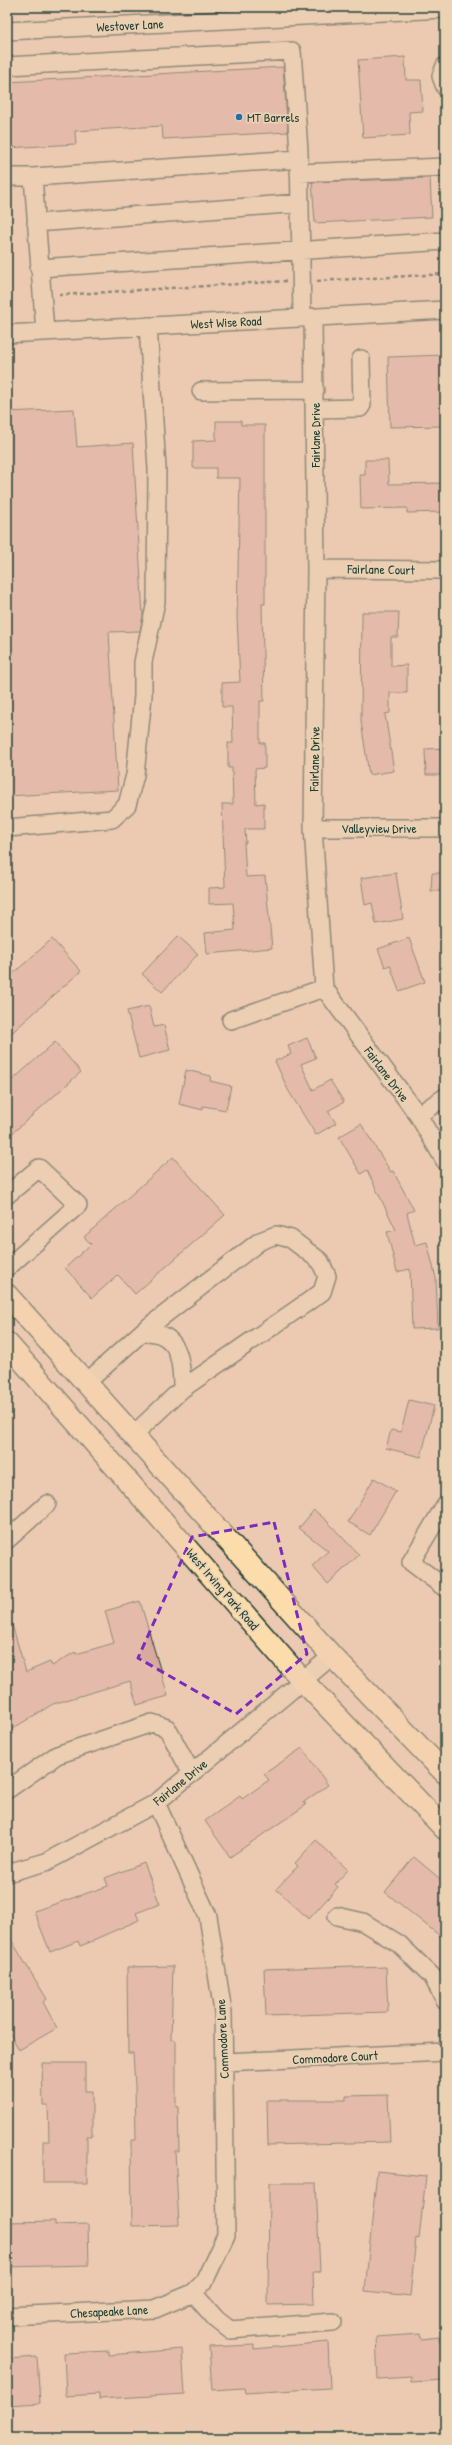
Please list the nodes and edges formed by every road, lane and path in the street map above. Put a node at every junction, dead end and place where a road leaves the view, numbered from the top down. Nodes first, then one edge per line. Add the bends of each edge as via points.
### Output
1 (445, 9) edge
2 (7, 31) edge
3 (7, 66) edge
4 (445, 66) edge
5 (445, 87) edge
6 (299, 166) junction
7 (445, 167) edge
8 (33, 176) junction
9 (7, 177) edge
10 (300, 203) junction
11 (36, 222) junction
12 (445, 241) edge
13 (300, 251) junction
14 (39, 268) junction
15 (445, 274) edge
16 (301, 281) junction
17 (43, 295) junction
18 (445, 310) edge
19 (308, 318) junction
20 (148, 326) junction
21 (45, 332) junction
22 (7, 334) edge
23 (361, 359) dead end
24 (314, 390) junction
25 (201, 391) dead end
26 (315, 409) junction
27 (316, 569) junction
28 (445, 570) edge
29 (7, 828) edge
30 (313, 828) junction
31 (445, 828) edge
32 (324, 988) junction
33 (231, 1020) dead end
34 (445, 1097) edge
35 (418, 1115) junction
36 (445, 1161) edge
37 (7, 1195) edge
38 (7, 1268) edge
39 (7, 1295) edge
40 (142, 1332) junction
41 (7, 1343) edge
42 (86, 1383) junction
43 (182, 1389) junction
44 (132, 1436) junction
45 (47, 1504) dead end
46 (445, 1505) edge
47 (7, 1540) edge
48 (445, 1588) edge
49 (332, 1656) junction
50 (303, 1681) junction
51 (445, 1773) edge
52 (192, 1774) junction
53 (7, 1790) edge
54 (156, 1803) junction
55 (445, 1829) edge
56 (7, 1874) edge
57 (337, 1916) dead end
58 (445, 2000) edge
59 (445, 2052) edge
60 (225, 2062) junction
61 (199, 2287) junction
62 (7, 2316) edge
63 (333, 2322) dead end

1 - 2 street, Westover Lane
3 - 6 street, Fairlane Drive via 292,51
4 - 5 street via 441,76
6 - 7 street
6 - 8 street
6 - 10 street, Fairlane Drive
8 - 9 street
8 - 11 street
10 - 11 street
10 - 13 street, Fairlane Drive
11 - 14 street
12 - 13 street
13 - 14 street
13 - 16 street, Fairlane Drive
14 - 17 street
15 - 16 path
16 - 17 path via 273,280
16 - 19 street, Fairlane Drive
17 - 21 street
18 - 19 street, West Wise Road
19 - 20 street, West Wise Road
19 - 24 street, Fairlane Drive
20 - 21 street, West Wise Road
20 - 29 street via 157,469 156,602 142,662 142,696 135,775 127,805 112,820
21 - 22 street, West Wise Road
23 - 26 street via 360,408
24 - 25 street
24 - 26 street, Fairlane Drive
26 - 27 street, Fairlane Drive
27 - 28 street, Fairlane Court
27 - 30 street, Fairlane Drive
30 - 31 street, Valleyview Drive
30 - 32 street, Fairlane Drive
32 - 33 street
32 - 35 street, Fairlane Drive
34 - 35 street
35 - 36 street, Fairlane Drive
37 - 38 street via 39,1168 78,1205
39 - 42 main road
40 - 42 street
40 - 43 street via 153,1332 169,1339 182,1361
40 - 43 street via 260,1241 276,1235 291,1239 320,1261 327,1276 322,1292
41 - 50 main road, West Irving Park Road
42 - 44 main road
43 - 44 street
44 - 49 main road
45 - 47 street
46 - 48 street via 411,1562
49 - 50 street, Fairlane Drive
49 - 51 main road
50 - 52 street, Fairlane Drive
50 - 55 main road, West Irving Park Road
52 - 53 street via 167,1728 152,1723 57,1755
52 - 54 street, Fairlane Drive
54 - 56 street, Fairlane Drive via 46,1862
54 - 60 street, Commodore Lane via 208,1916 223,2012
57 - 58 street via 363,1922 399,1944 432,1976
59 - 60 street, Commodore Court
60 - 61 street, Commodore Lane via 226,2234
61 - 62 street, Chesapeake Lane via 155,2308
61 - 63 street via 216,2319 230,2330

